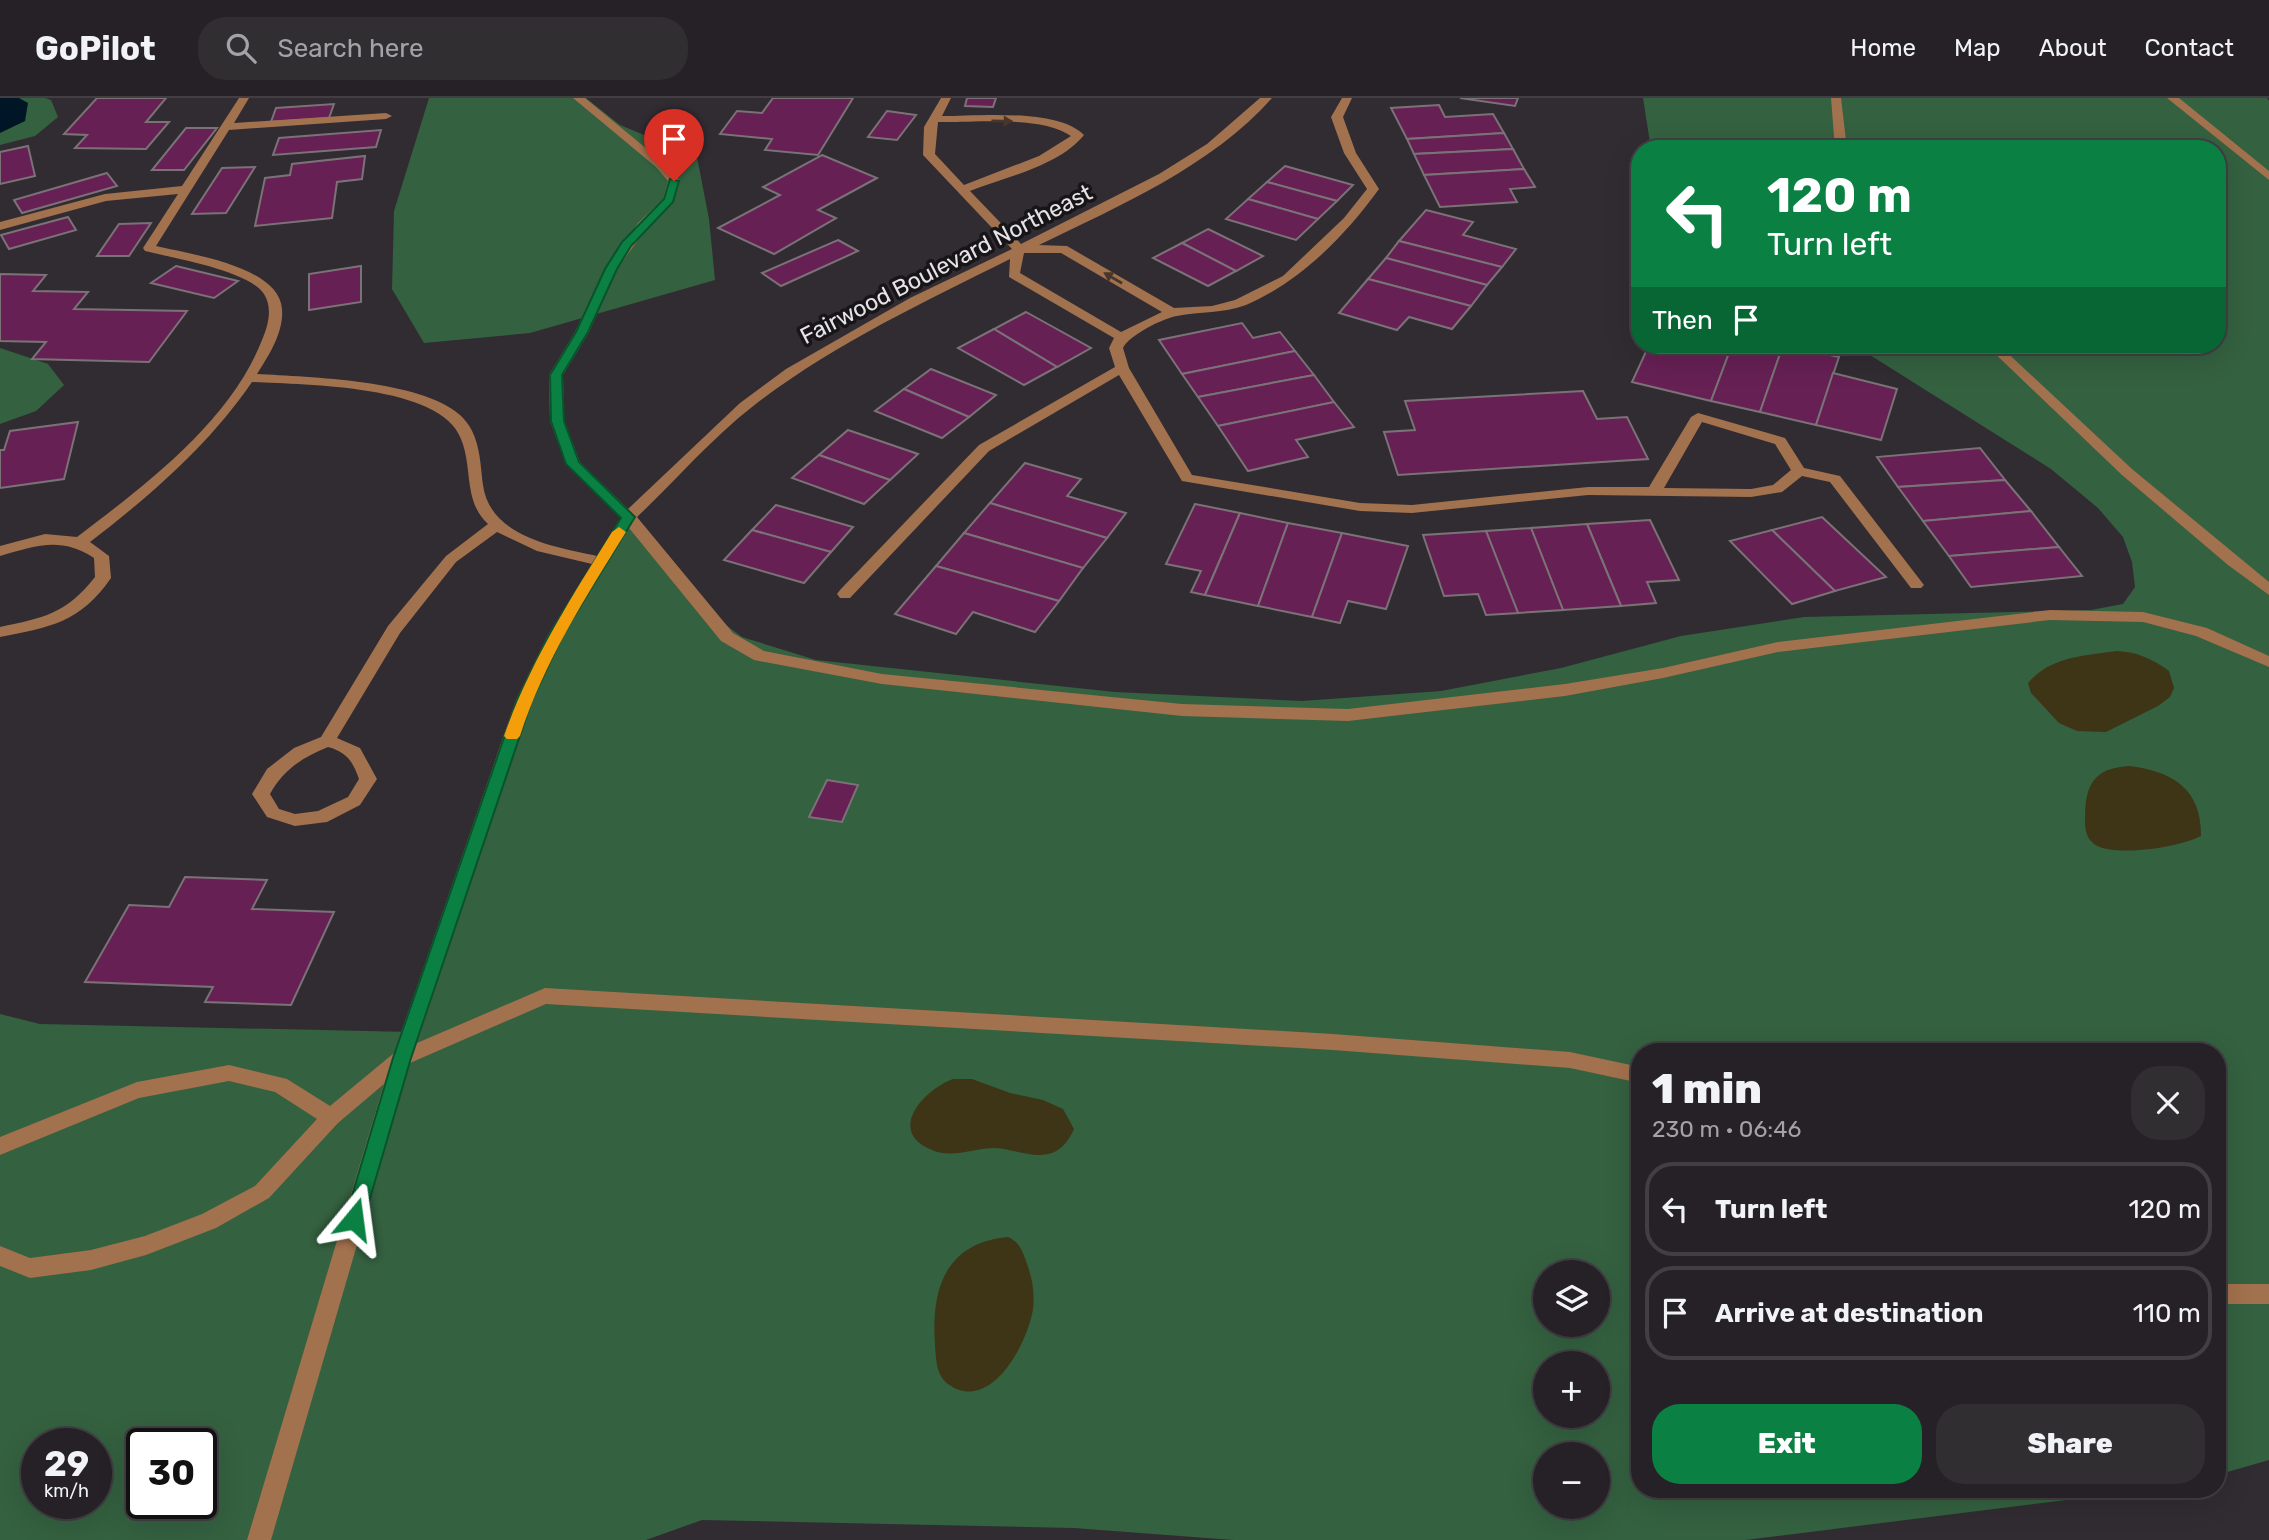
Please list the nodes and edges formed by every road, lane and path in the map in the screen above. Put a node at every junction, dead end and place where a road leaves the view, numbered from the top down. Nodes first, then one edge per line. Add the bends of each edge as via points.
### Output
1 (244, 98) edge
2 (578, 98) edge
3 (946, 98) edge
4 (1267, 98) edge
5 (1347, 98) edge
6 (1836, 98) edge
7 (2172, 98) edge
8 (386, 116) dead end
9 (934, 119) junction
10 (226, 127) junction
11 (1840, 140) edge
12 (2224, 140) edge
13 (2226, 142) edge
14 (2269, 177) edge
15 (187, 189) junction
16 (962, 190) junction
17 (0, 226) edge
18 (1019, 249) junction
19 (1172, 312) junction
20 (1121, 337) junction
21 (2002, 354) edge
22 (1122, 368) junction
23 (249, 378) junction
24 (1799, 471) junction
25 (1654, 492) junction
26 (628, 517) junction
27 (497, 525) junction
28 (80, 542) junction
29 (0, 551) edge
30 (599, 561) junction
31 (1916, 585) dead end
32 (2269, 590) edge
33 (845, 594) dead end
34 (0, 632) edge
35 (2269, 662) edge
36 (327, 741) junction
37 (402, 1058) junction
38 (1631, 1072) edge
39 (331, 1117) junction
40 (0, 1146) edge
41 (0, 1256) edge
42 (2226, 1294) edge
43 (2269, 1294) edge
44 (259, 1540) edge

1 - 10 street
2 - 26 street via 674,181 669,200 626,244 556,375 557,421 573,464
3 - 9 street
4 - 18 street, Fairwood Boulevard Northeast via 1211,146 1163,176
5 - 19 street via 1337,117 1350,153 1373,189 1348,221 1287,279 1240,303
6 - 11 street
7 - 12 street
8 - 10 street
9 - 16 street via 929,155
9 -> 16 street via 1052,122 1073,128 1078,135 1059,151
10 - 15 street
13 - 14 street
15 - 17 street via 105,198
15 - 23 street via 149,248 242,274 270,292 278,312 271,338
16 - 18 street
19 -> 18 street via 1063,249
18 - 20 street via 1013,274
18 - 26 street, Fairwood Boulevard Northeast via 915,301 791,372 745,406
19 - 20 street
20 - 22 street via 1116,348
21 - 32 street via 2040,393
22 - 25 street via 1187,478 1347,505 1412,509 1588,491
22 - 33 street via 984,448
23 - 27 street via 355,386 423,401 453,416 468,436 483,508
23 - 28 street via 192,448
24 - 25 street via 1777,489 1751,493
24 - 25 street via 1780,441 1698,417
24 - 31 street via 1835,479
26 - 30 street, Fairwood Boulevard Northeast
26 - 35 street via 727,637 760,656 882,679 1182,710 1348,715 1565,690 1778,647 2050,615 2143,617 2201,632
27 - 30 street via 516,538
27 - 36 street via 451,559 394,630
28 - 29 street via 45,539
28 - 34 street via 102,556 103,578 84,602 48,622
30 - 37 street, Fairwood Boulevard Northeast via 524,700
36 - 36 street via 300,752 273,773 261,794 273,813 296,820 321,817 354,801 368,779 360,759 348,746
37 - 38 street via 545,996 1333,1042 1570,1060
37 - 39 street
37 - 44 street, Fairwood Boulevard Northeast
39 - 40 street via 280,1085 229,1073 137,1090
39 - 41 street via 262,1192 209,1221 91,1260 30,1268
42 - 43 street

